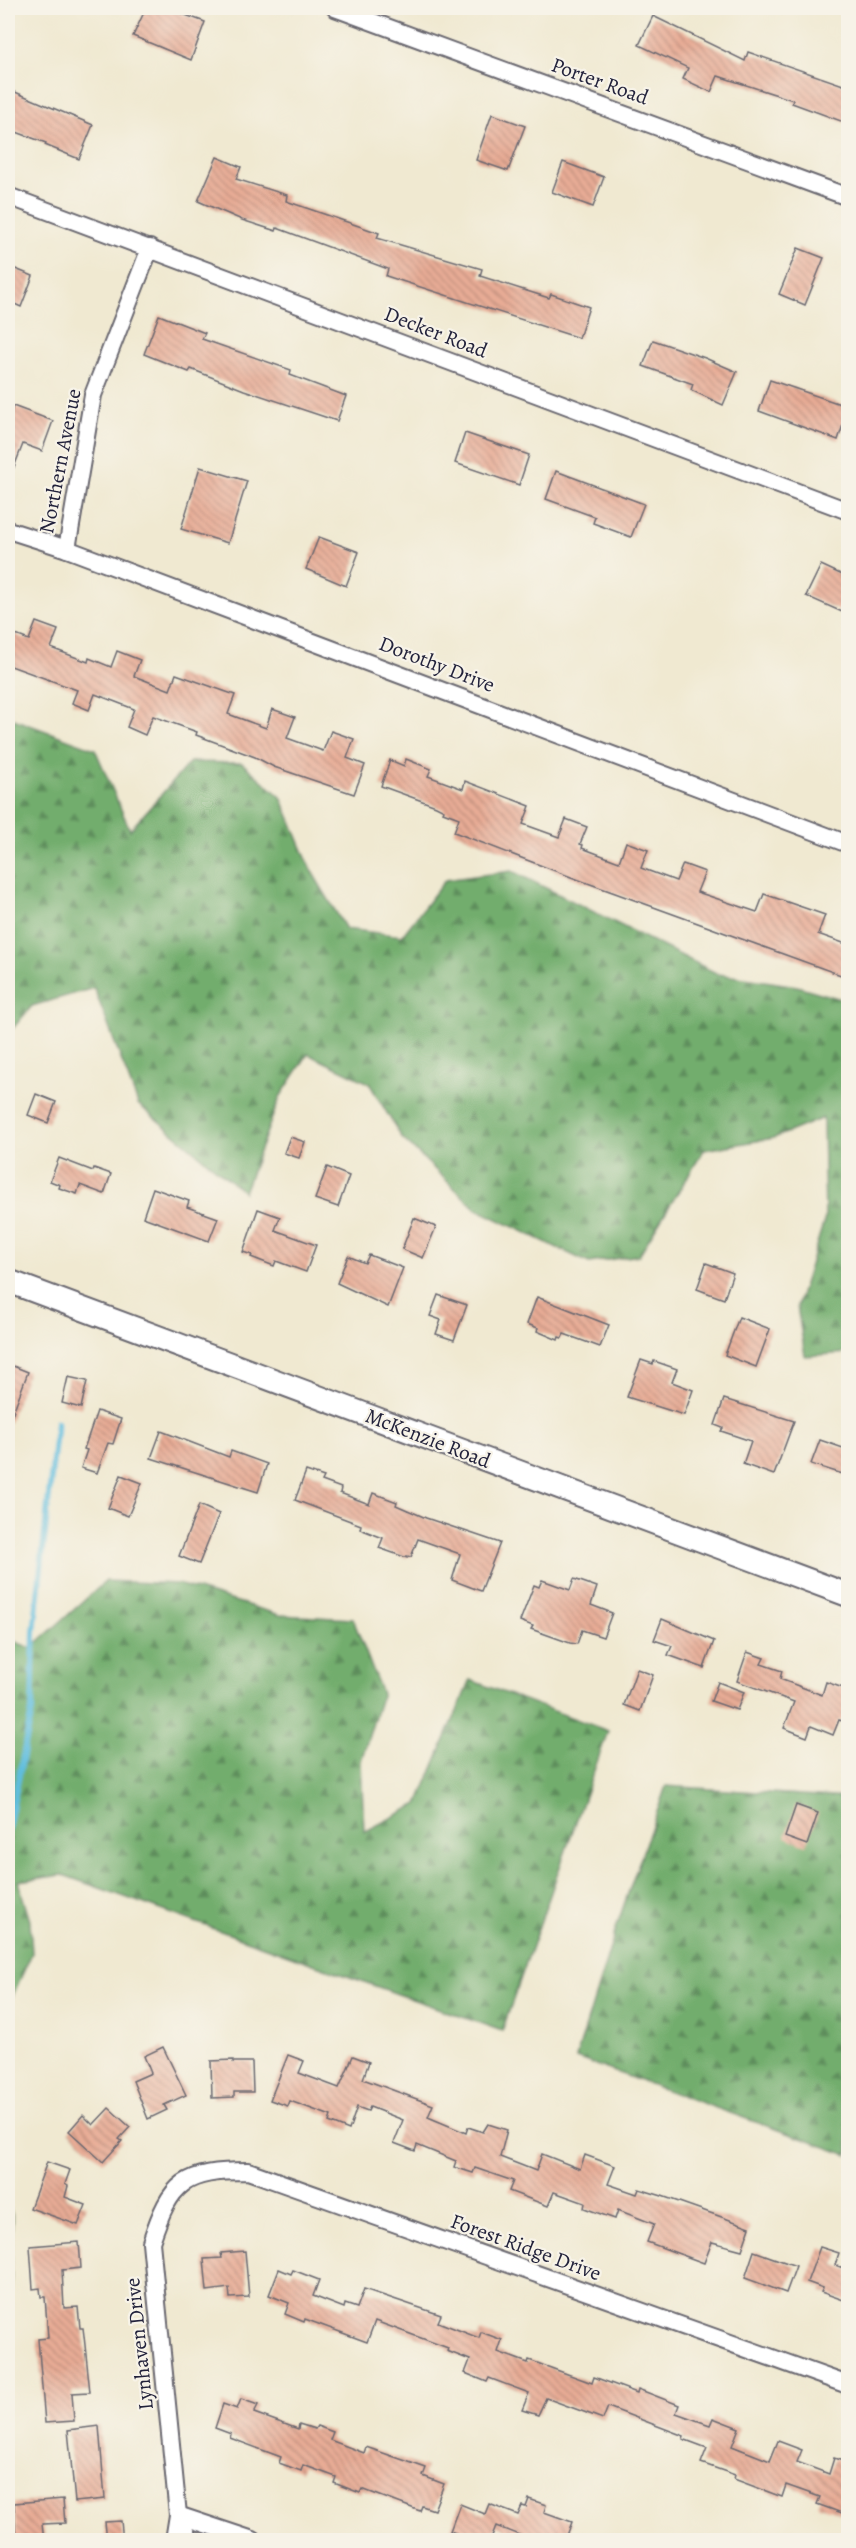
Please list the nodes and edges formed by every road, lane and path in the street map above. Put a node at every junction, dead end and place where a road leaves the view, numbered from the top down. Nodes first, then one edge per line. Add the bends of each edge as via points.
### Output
1 (335, 8) edge
2 (8, 196) edge
3 (849, 197) edge
4 (150, 248) junction
5 (849, 511) edge
6 (8, 530) edge
7 (67, 549) junction
8 (849, 844) edge
9 (8, 1281) edge
10 (849, 1595) edge
11 (186, 2179) joint
12 (849, 2385) edge
13 (178, 2515) junction
14 (174, 2541) edge
15 (189, 2541) edge
16 (253, 2541) edge

1 - 3 street, Porter Road
2 - 4 street, Decker Road
4 - 5 street, Decker Road
4 - 7 street, Northern Avenue via 93,395
6 - 7 street, Dorothy Drive
7 - 8 street, Dorothy Drive
9 - 10 street, McKenzie Road
11 - 12 street, Forest Ridge Drive via 218,2171 248,2171
11 - 13 street, Lynhaven Drive via 162,2207 151,2242
13 - 14 street, Lynhaven Drive
13 - 15 street, Lynhaven Drive
13 - 16 street

